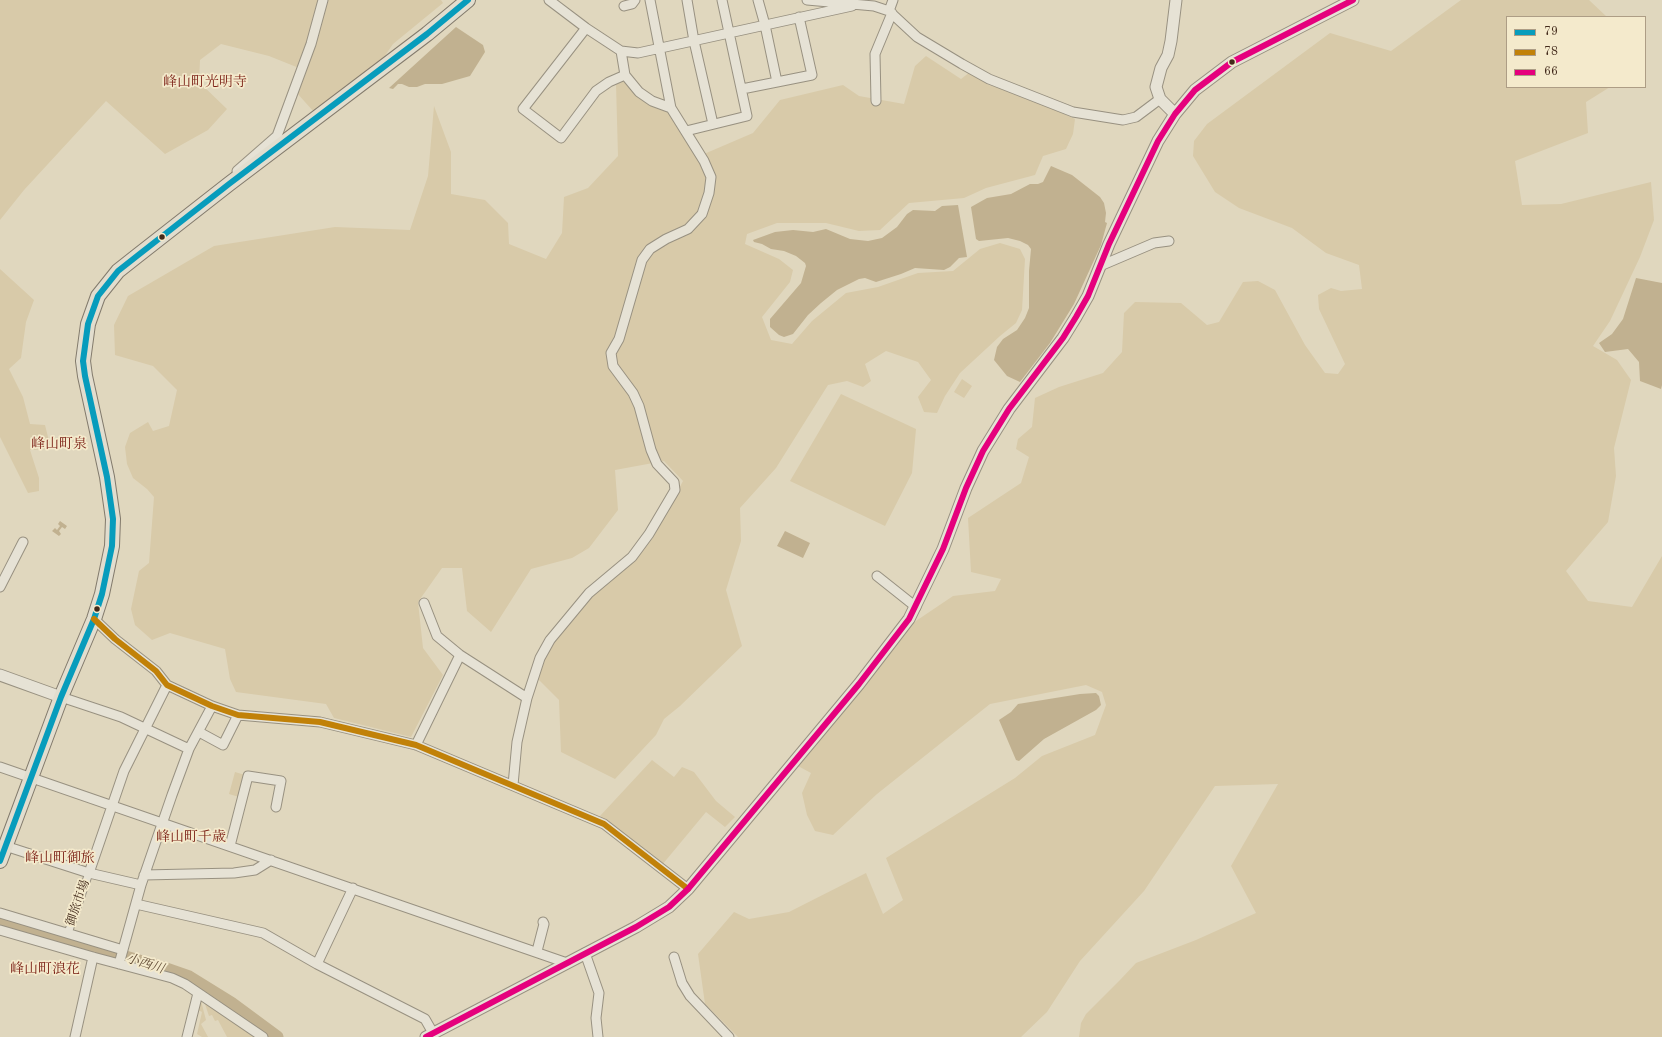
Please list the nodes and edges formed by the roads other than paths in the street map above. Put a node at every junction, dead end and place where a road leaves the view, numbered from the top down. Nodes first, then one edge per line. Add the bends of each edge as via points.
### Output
1 (322, 0) edge
2 (468, 0) edge
3 (549, 0) edge
4 (635, 0) edge
5 (650, 0) edge
6 (687, 0) edge
7 (722, 0) edge
8 (758, 0) edge
9 (807, 0) edge
10 (893, 0) edge
11 (1176, 0) edge
12 (1353, 0) edge
13 (857, 5) junction
14 (624, 6) dead end
15 (890, 12) junction
16 (799, 18) junction
17 (765, 25) junction
18 (586, 28) junction
19 (729, 33) junction
20 (694, 41) junction
21 (660, 49) junction
22 (621, 51) junction
23 (625, 75) junction
24 (777, 82) junction
25 (742, 89) junction
26 (1160, 99) junction
27 (876, 101) dead end
28 (671, 108) junction
29 (1175, 114) junction
30 (713, 124) junction
31 (686, 131) junction
32 (229, 184) junction
33 (1169, 241) dead end
34 (1100, 266) junction
35 (23, 542) dead end
36 (3, 570) edge
37 (877, 576) dead end
38 (0, 586) edge
39 (424, 603) dead end
40 (916, 607) junction
41 (94, 619) junction
42 (460, 655) junction
43 (0, 675) edge
44 (167, 684) junction
45 (527, 698) junction
46 (60, 699) junction
47 (212, 706) junction
48 (238, 715) junction
49 (145, 728) junction
50 (199, 732) junction
51 (416, 745) junction
52 (189, 749) junction
53 (0, 767) edge
54 (31, 776) junction
55 (513, 785) junction
56 (112, 805) junction
57 (276, 807) dead end
58 (162, 822) junction
59 (3, 845) edge
60 (230, 846) junction
61 (271, 860) junction
62 (0, 861) edge
63 (89, 873) junction
64 (144, 875) junction
65 (140, 885) junction
66 (353, 888) junction
67 (688, 889) junction
68 (136, 904) junction
69 (0, 913) edge
70 (543, 922) dead end
71 (0, 930) edge
72 (67, 934) junction
73 (63, 946) junction
74 (537, 951) junction
75 (585, 954) junction
76 (121, 956) junction
77 (93, 957) junction
78 (674, 957) dead end
79 (566, 962) junction
80 (317, 964) junction
81 (198, 994) junction
82 (430, 1035) edge
83 (75, 1037) edge
84 (187, 1037) edge
85 (263, 1037) edge
86 (598, 1037) edge
87 (729, 1037) edge

1 - 32 street via 312,44 277,136 236,171
2 - 32 main road
3 - 18 street
4 - 14 street via 632,4
5 - 21 street
6 - 20 street
7 - 19 street
8 - 17 street
9 - 13 street
10 - 15 street
11 - 26 street via 1168,55 1156,87
12 - 29 street via 1232,62 1195,90
13 - 15 street via 874,6
13 - 16 street
15 - 26 street via 917,37 989,79 1073,112 1123,120 1136,117
15 - 27 street via 875,54
16 - 17 street
16 - 24 street via 812,75
17 - 19 street
17 - 24 street
18 - 22 street
18 - 23 street via 523,109 561,138 596,91
19 - 20 street
19 - 25 street
20 - 21 street
20 - 30 street
21 - 22 street via 638,53
21 - 28 street
22 - 23 street
23 - 28 street via 639,92 652,101
24 - 25 street
25 - 30 street via 747,116
26 - 29 street
28 - 31 street
29 - 34 street via 1158,141
30 - 31 street
31 - 45 street via 711,177 702,214 688,229 650,249 642,260 619,339 611,353 613,366 633,393 639,406 657,464 674,482 675,490 632,557 588,593 550,640 540,658
32 - 41 main road via 118,271 98,296 90,316 84,350 85,376 107,477 113,519 112,546
33 - 34 street via 1154,243
34 - 40 street via 1088,296 1070,328 1009,409 983,451
35 - 36 street
36 - 38 street
37 - 40 street
39 - 42 street via 437,636
40 - 67 street via 909,620 859,684
41 - 44 street via 156,671
41 - 46 main road
42 - 45 street
42 - 51 street
43 - 46 street
44 - 47 street
44 - 49 street
45 - 55 street via 517,742
46 - 49 street via 120,717
46 - 54 main road
47 - 48 street
47 - 50 street
48 - 50 street via 223,744
48 - 51 street via 320,722
49 - 52 street
49 - 56 street via 124,771
50 - 52 street
51 - 55 street
52 - 58 street
53 - 54 street
54 - 56 street
54 - 59 main road
55 - 67 street via 604,824
56 - 58 street
56 - 63 street
57 - 60 street via 281,781 248,776
58 - 60 street
58 - 64 street
59 - 62 main road
59 - 63 street
60 - 61 street
61 - 64 street via 255,870 234,873
61 - 66 street
63 - 65 street
63 - 72 street, 御旅市場
64 - 65 street
65 - 68 street
66 - 74 street
66 - 80 street
67 - 75 street via 669,907
68 - 76 street
68 - 80 street via 264,933
69 - 72 street
70 - 74 street
71 - 73 street
72 - 73 street
72 - 76 street
73 - 77 street
74 - 79 street
75 - 79 street
75 - 86 street via 599,993 596,1018
76 - 77 street
76 - 81 street via 172,978
77 - 83 street
78 - 87 street via 682,983 690,996
79 - 82 street
80 - 82 street via 425,1019
81 - 84 street
81 - 85 street

